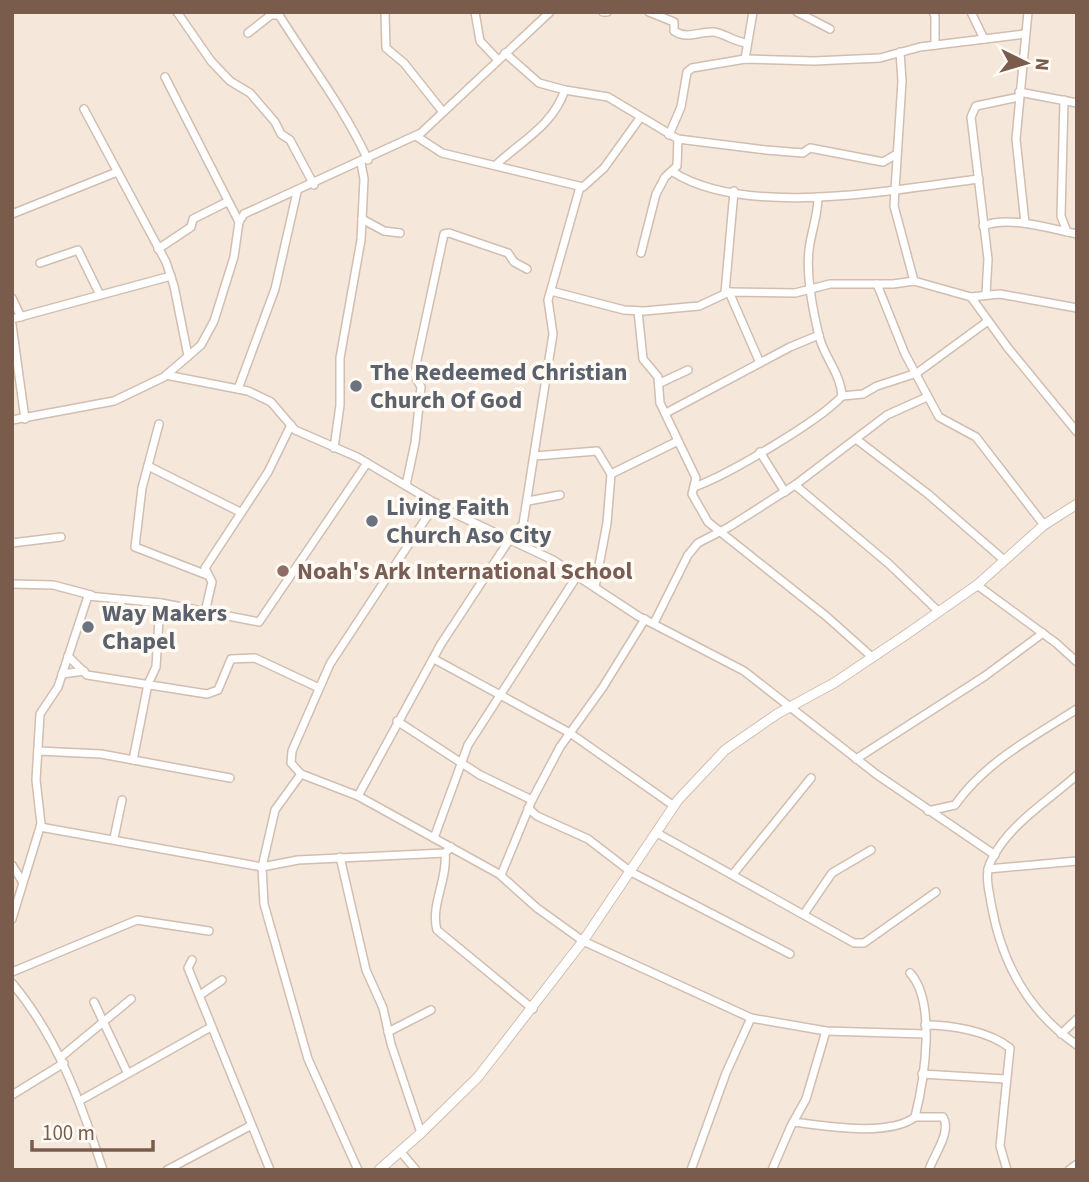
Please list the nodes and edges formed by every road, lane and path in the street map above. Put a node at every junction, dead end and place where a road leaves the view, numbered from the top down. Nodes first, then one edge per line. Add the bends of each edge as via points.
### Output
1 (177, 12) edge
2 (385, 12) edge
3 (475, 12) edge
4 (550, 12) edge
5 (649, 12) edge
6 (753, 12) edge
7 (797, 12) edge
8 (933, 12) edge
9 (971, 12) edge
10 (1028, 12) edge
11 (830, 29) dead end
12 (248, 33) dead end
13 (1024, 34) junction
14 (984, 39) junction
15 (747, 43) junction
16 (935, 45) junction
17 (900, 52) junction
18 (505, 53) junction
19 (745, 59) junction
20 (498, 60) junction
21 (165, 77) dead end
22 (565, 90) junction
23 (1019, 95) junction
24 (1064, 100) junction
25 (1077, 103) edge
26 (84, 109) dead end
27 (443, 112) junction
28 (640, 118) junction
29 (669, 135) junction
30 (416, 136) junction
31 (678, 139) junction
32 (895, 155) junction
33 (364, 161) junction
34 (883, 162) junction
35 (497, 164) junction
36 (117, 172) junction
37 (673, 172) junction
38 (894, 175) junction
39 (979, 179) junction
40 (314, 185) junction
41 (580, 187) junction
42 (734, 191) junction
43 (893, 191) junction
44 (297, 192) junction
45 (818, 197) junction
46 (227, 202) junction
47 (12, 214) edge
48 (982, 215) junction
49 (362, 219) junction
50 (239, 222) junction
51 (993, 222) junction
52 (1025, 223) junction
53 (983, 226) junction
54 (1067, 232) junction
55 (400, 233) dead end
56 (1077, 234) edge
57 (158, 248) junction
58 (640, 254) dead end
59 (40, 263) dead end
60 (527, 269) dead end
61 (171, 276) junction
62 (914, 281) junction
63 (877, 284) junction
64 (812, 289) junction
65 (551, 290) junction
66 (727, 293) junction
67 (986, 294) junction
68 (100, 295) junction
69 (971, 297) junction
70 (12, 298) edge
71 (1077, 308) edge
72 (638, 311) junction
73 (16, 318) edge
74 (988, 321) junction
75 (12, 325) edge
76 (819, 335) junction
77 (188, 356) junction
78 (760, 363) junction
79 (688, 370) dead end
80 (917, 373) junction
81 (166, 375) junction
82 (660, 383) junction
83 (238, 389) junction
84 (842, 396) junction
85 (927, 397) junction
86 (666, 413) junction
87 (25, 419) junction
88 (12, 420) edge
89 (159, 424) dead end
90 (291, 425) junction
91 (1077, 432) edge
92 (856, 439) junction
93 (678, 441) junction
94 (334, 448) junction
95 (760, 452) junction
96 (535, 456) junction
97 (367, 463) junction
98 (148, 466) junction
99 (611, 474) junction
100 (406, 485) junction
101 (795, 485) junction
102 (694, 486) junction
103 (785, 492) junction
104 (560, 495) dead end
105 (528, 501) junction
106 (436, 503) junction
107 (1077, 504) edge
108 (240, 512) junction
109 (708, 522) junction
110 (1044, 525) junction
111 (721, 532) junction
112 (61, 537) dead end
113 (706, 537) junction
114 (510, 540) junction
115 (12, 543) edge
116 (1004, 560) junction
117 (208, 575) junction
118 (577, 576) junction
119 (12, 584) edge
120 (977, 585) junction
121 (595, 587) junction
122 (91, 595) junction
123 (160, 603) junction
124 (938, 611) junction
125 (205, 612) junction
126 (645, 619) junction
127 (654, 623) junction
128 (1043, 633) junction
129 (68, 656) junction
130 (872, 657) junction
131 (434, 659) junction
132 (1077, 662) edge
133 (85, 671) junction
134 (62, 674) junction
135 (148, 684) junction
136 (319, 688) junction
137 (499, 695) junction
138 (792, 705) junction
139 (1077, 709) edge
140 (397, 722) junction
141 (570, 733) junction
142 (38, 751) junction
143 (856, 759) junction
144 (133, 760) junction
145 (461, 764) junction
146 (302, 774) junction
147 (1077, 775) edge
148 (230, 778) dead end
149 (811, 778) dead end
150 (358, 796) junction
151 (122, 800) dead end
152 (532, 800) junction
153 (674, 806) junction
154 (528, 808) junction
155 (927, 811) junction
156 (40, 827) junction
157 (657, 832) junction
158 (114, 838) junction
159 (434, 838) junction
160 (448, 850) junction
161 (871, 850) dead end
162 (995, 855) junction
163 (340, 857) junction
164 (1077, 861) edge
165 (12, 865) edge
166 (262, 867) junction
167 (988, 869) junction
168 (631, 872) junction
169 (734, 873) junction
170 (501, 875) junction
171 (23, 881) junction
172 (936, 892) dead end
173 (804, 914) junction
174 (12, 919) edge
175 (209, 931) dead end
176 (583, 941) junction
177 (790, 954) dead end
178 (192, 960) dead end
179 (12, 972) edge
180 (910, 973) dead end
181 (222, 980) dead end
182 (12, 983) edge
183 (200, 995) junction
184 (131, 999) dead end
185 (94, 1002) dead end
186 (533, 1009) junction
187 (431, 1010) dead end
188 (751, 1018) junction
189 (1077, 1019) edge
190 (103, 1021) junction
191 (925, 1026) junction
192 (211, 1027) junction
193 (826, 1031) junction
194 (388, 1032) junction
195 (925, 1034) junction
196 (1061, 1034) junction
197 (1077, 1045) edge
198 (62, 1060) junction
199 (127, 1072) junction
200 (922, 1074) junction
201 (1005, 1079) junction
202 (12, 1095) edge
203 (81, 1100) junction
204 (915, 1117) junction
205 (793, 1122) junction
206 (250, 1126) junction
207 (421, 1133) junction
208 (400, 1151) junction
209 (1077, 1164) edge
210 (103, 1170) edge
211 (167, 1170) edge
212 (270, 1170) edge
213 (358, 1170) edge
214 (379, 1170) edge
215 (416, 1170) edge
216 (691, 1170) edge
217 (772, 1170) edge
218 (929, 1170) edge
219 (1007, 1170) edge
220 (1069, 1170) edge

1 - 40 street via 211,61 250,93 290,140
2 - 27 street via 386,48
3 - 20 street via 480,41
4 - 18 street
5 - 15 street via 674,22 674,31 682,36 713,32
6 - 15 street
7 - 11 street
8 - 16 street
9 - 14 street
10 - 13 street
12 - 33 street via 271,15 279,16 351,122
13 - 14 street
13 - 23 street
14 - 16 street
15 - 19 street
16 - 17 street
17 - 19 street via 880,58
17 - 32 street
18 - 20 street
18 - 22 street via 539,83
19 - 29 street via 687,72 681,107
20 - 27 street
21 - 46 street
22 - 28 street via 608,97
22 - 35 street via 548,123
23 - 24 street
23 - 39 street via 980,104 973,110
23 - 52 street via 1016,139
24 - 25 street
24 - 54 street via 1061,216
26 - 36 street
27 - 30 street
28 - 29 street
28 - 41 street via 591,183
29 - 31 street
30 - 33 street
30 - 35 street via 442,153
31 - 34 street via 803,153 810,148
31 - 37 street via 679,158
32 - 34 street
32 - 38 street
33 - 40 street
33 - 49 street
34 - 38 street
35 - 41 street
36 - 47 street
36 - 57 street
37 - 42 street via 700,186
37 - 58 street via 656,194
38 - 43 street
39 - 43 street
39 - 48 street
40 - 44 street
41 - 65 street
42 - 45 street via 777,198
42 - 66 street
43 - 45 street
43 - 62 street
44 - 50 street via 244,214
44 - 83 street via 275,289
45 - 64 street via 809,249
46 - 50 street
46 - 57 street via 193,219 191,227
48 - 51 street
48 - 53 street
49 - 55 street via 384,231
49 - 94 street via 340,358 341,405
50 - 77 street via 234,257 214,321 201,345
51 - 52 street
51 - 53 street
52 - 54 street
53 - 67 street via 988,259
54 - 56 street
57 - 61 street
59 - 68 street via 78,250
60 - 100 street via 508,253 444,234 417,360 415,376 421,387
61 - 68 street
61 - 77 street
62 - 63 street
62 - 69 street
63 - 64 street via 856,282
63 - 80 street
64 - 66 street
64 - 76 street
65 - 72 street
65 - 96 street via 553,334
66 - 72 street via 699,306
66 - 78 street
67 - 69 street
67 - 71 street
68 - 73 street
69 - 74 street
70 - 73 street
72 - 82 street via 643,359
74 - 80 street
74 - 91 street
75 - 87 street
76 - 78 street
76 - 84 street
77 - 81 street
78 - 86 street
79 - 82 street
80 - 84 street via 863,394
80 - 85 street
81 - 83 street
81 - 87 street via 100,405
82 - 86 street via 659,399
83 - 90 street via 271,402
84 - 95 street
85 - 92 street via 887,415
85 - 110 street via 943,422 976,438
86 - 93 street
87 - 88 street
89 - 98 street
90 - 94 street
90 - 108 street
92 - 101 street
92 - 116 street
93 - 99 street
93 - 102 street via 696,478
94 - 97 street
95 - 102 street
95 - 103 street
96 - 99 street via 597,451
96 - 105 street
97 - 100 street
97 - 125 street via 262,621
98 - 108 street
98 - 117 street via 135,547
99 - 121 street
100 - 106 street
101 - 103 street
101 - 124 street
102 - 109 street via 692,494
103 - 111 street
104 - 105 street
105 - 114 street via 523,524
106 - 114 street
106 - 136 street via 343,643
107 - 110 street
108 - 117 street via 206,565
109 - 111 street
109 - 113 street
110 - 116 street
111 - 113 street
111 - 130 street
112 - 115 street
113 - 127 street via 688,555
114 - 118 street
114 - 131 street
116 - 120 street
117 - 125 street via 212,582
118 - 121 street
118 - 137 street
119 - 122 street via 53,586
120 - 124 street
120 - 128 street
121 - 126 street
122 - 123 street
122 - 129 street
123 - 125 street
123 - 135 street via 157,659
124 - 130 street
126 - 127 street
126 - 141 street
127 - 138 street via 744,671
128 - 132 street
128 - 143 street
129 - 133 street
129 - 134 street
130 - 138 street
131 - 137 street
131 - 140 street
133 - 134 street
133 - 135 street
134 - 142 street via 53,698 40,714
135 - 136 street via 214,693 230,659 251,657
135 - 144 street
136 - 146 street via 290,758
137 - 141 street
137 - 145 street
138 - 143 street
138 - 153 street via 725,750
139 - 155 street via 986,769 955,805
140 - 145 street
140 - 150 street
141 - 152 street
141 - 153 street
142 - 144 street
142 - 156 street
143 - 155 street
144 - 148 street
145 - 152 street
145 - 159 street
146 - 150 street
146 - 166 street via 275,810
147 - 162 street via 1013,829
149 - 169 street
150 - 159 street
151 - 158 street
152 - 154 street
153 - 157 street
154 - 168 street via 588,839
154 - 170 street
155 - 162 street
156 - 158 street
156 - 171 street
157 - 168 street
157 - 169 street
158 - 166 street
159 - 160 street
160 - 163 street
160 - 170 street
160 - 186 street via 435,911 437,930
161 - 173 street via 832,873
162 - 167 street
163 - 166 street
163 - 194 street via 355,932
164 - 167 street
165 - 171 street
166 - 213 street via 264,904 308,1059
167 - 196 street via 1006,960 1043,1018
168 - 176 street
168 - 177 street
169 - 173 street
170 - 176 street
171 - 174 street
172 - 173 street via 864,943 846,940
175 - 179 street via 137,920
176 - 186 street
176 - 188 street
178 - 183 street via 188,968
180 - 191 street via 922,992
181 - 183 street
182 - 198 street
183 - 192 street
184 - 190 street
185 - 190 street
186 - 207 street via 478,1077
187 - 194 street
188 - 193 street
188 - 216 street
189 - 196 street
190 - 198 street
190 - 199 street
191 - 195 street
191 - 201 street via 954,1028 1007,1045
192 - 199 street
192 - 206 street
193 - 195 street
193 - 205 street via 806,1099
194 - 207 street
195 - 200 street
196 - 197 street
198 - 202 street
198 - 203 street
199 - 203 street
200 - 201 street
200 - 204 street
201 - 219 street via 1000,1146
203 - 210 street
204 - 205 street via 887,1128
204 - 218 street via 943,1117 946,1121
205 - 217 street
206 - 211 street
206 - 212 street
207 - 208 street
208 - 214 street
208 - 215 street
209 - 220 street

